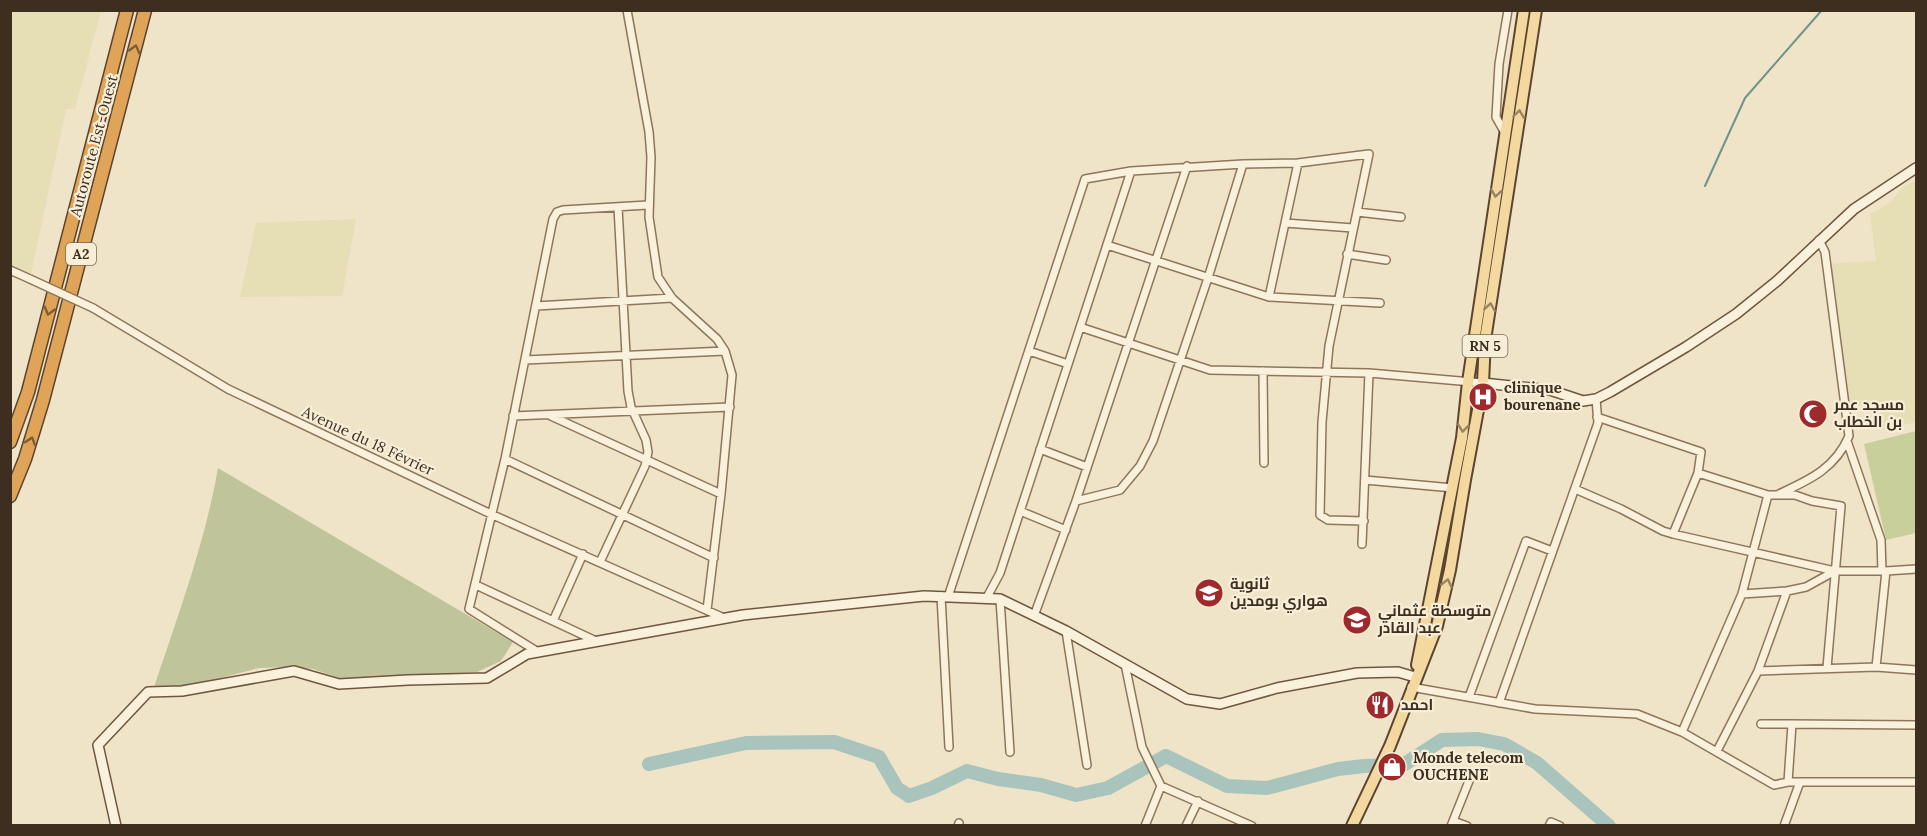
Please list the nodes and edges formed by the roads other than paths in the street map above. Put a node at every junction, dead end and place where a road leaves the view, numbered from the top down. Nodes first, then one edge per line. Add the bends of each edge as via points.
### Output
1 (127, 10) edge
2 (145, 10) edge
3 (627, 10) edge
4 (1508, 10) edge
5 (1524, 10) edge
6 (1536, 10) edge
7 (1506, 133) junction
8 (1298, 163) junction
9 (1243, 164) junction
10 (1187, 166) junction
11 (1917, 168) edge
12 (1131, 171) junction
13 (648, 205) junction
14 (618, 207) junction
15 (1356, 212) junction
16 (1401, 217) dead end
17 (1285, 223) junction
18 (1353, 228) junction
19 (1819, 240) junction
20 (1107, 244) junction
21 (1347, 254) junction
22 (1386, 260) dead end
23 (1156, 261) junction
24 (10, 270) edge
25 (1208, 278) junction
26 (1269, 297) junction
27 (672, 298) junction
28 (1338, 299) junction
29 (623, 301) junction
30 (1380, 303) dead end
31 (536, 306) junction
32 (1080, 327) junction
33 (1129, 342) junction
34 (725, 351) junction
35 (1029, 351) junction
36 (626, 356) junction
37 (525, 360) junction
38 (1180, 361) junction
39 (1068, 364) junction
40 (1263, 371) junction
41 (1327, 372) junction
42 (1369, 373) junction
43 (1468, 382) junction
44 (1484, 383) junction
45 (1596, 399) junction
46 (730, 407) junction
47 (633, 411) junction
48 (549, 415) junction
49 (513, 416) junction
50 (1597, 417) junction
51 (1847, 441) junction
52 (10, 442) edge
53 (1040, 449) junction
54 (505, 459) junction
55 (647, 460) junction
56 (1264, 463) dead end
57 (1087, 467) junction
58 (1698, 473) junction
59 (1365, 480) junction
60 (1453, 488) junction
61 (1575, 489) junction
62 (721, 494) junction
63 (1768, 495) junction
64 (1777, 495) junction
65 (10, 496) edge
66 (1076, 501) junction
67 (1020, 511) junction
68 (493, 515) junction
69 (622, 515) junction
70 (1364, 521) junction
71 (1066, 530) junction
72 (1673, 534) junction
73 (1362, 544) dead end
74 (1552, 551) junction
75 (1753, 552) junction
76 (583, 554) junction
77 (714, 558) junction
78 (600, 562) junction
79 (1917, 569) edge
80 (1835, 571) junction
81 (1884, 572) junction
82 (476, 585) junction
83 (1787, 591) junction
84 (1742, 594) junction
85 (944, 597) junction
86 (986, 599) junction
87 (1000, 599) junction
88 (707, 610) junction
89 (1035, 616) junction
90 (724, 618) junction
91 (553, 621) junction
92 (1066, 631) junction
93 (596, 642) junction
94 (538, 652) junction
95 (1125, 664) junction
96 (1876, 666) junction
97 (1827, 668) junction
98 (1917, 670) edge
99 (1758, 671) junction
100 (1413, 682) junction
101 (1469, 697) junction
102 (1499, 703) junction
103 (1761, 724) dead end
104 (1792, 724) junction
105 (1917, 725) edge
106 (1682, 732) junction
107 (949, 747) dead end
108 (1717, 751) junction
109 (1010, 752) dead end
110 (1087, 765) dead end
111 (1471, 776) dead end
112 (1788, 782) junction
113 (1800, 782) junction
114 (1917, 782) edge
115 (1161, 786) junction
116 (1198, 801) junction
117 (1452, 823) edge
118 (116, 825) edge
119 (1145, 825) edge
120 (1186, 825) edge
121 (1252, 825) edge
122 (1352, 825) edge
123 (1467, 825) edge
124 (1549, 825) edge
125 (1560, 825) edge
126 (1784, 825) edge

1 -> 52 highway, Autoroute Est-Ouest / A2 via 28,392
65 -> 2 highway, Autoroute Est-Ouest / A2 via 43,400
3 - 13 street via 649,132
4 - 7 street via 1498,63 1496,117
5 - 7 main road, RN 5
44 -> 6 main road, RN 5 via 1485,340
7 -> 43 main road, RN 5
8 - 9 street
8 - 15 street via 1369,154
8 - 17 street
9 - 10 street
9 - 25 street
10 - 12 street
10 - 23 street
11 - 19 street via 1854,209
12 - 20 street
12 - 35 street via 1085,179
13 - 14 street
13 - 27 street via 658,277
14 - 29 street
14 - 31 street via 563,210 555,214
15 - 16 street
15 - 18 street
17 - 18 street
17 - 26 street
18 - 21 street
19 - 45 street via 1736,314
19 - 51 street via 1825,252
20 - 23 street
20 - 32 street
21 - 22 street
21 - 28 street
23 - 25 street
23 - 33 street
24 - 68 street, Avenue du 18 Février, bridge via 93,308 228,389
25 - 26 street
25 - 38 street
26 - 28 street
27 - 29 street
27 - 34 street
28 - 30 street
28 - 41 street
29 - 31 street
29 - 36 street
31 - 37 street
32 - 33 street
32 - 39 street
33 - 38 street
33 - 57 street
34 - 36 street
34 - 46 street via 732,375
35 - 39 street
35 - 85 street
36 - 37 street
36 - 47 street
37 - 49 street
38 - 40 street via 1210,370
38 - 66 street via 1153,441 1140,466 1120,490
39 - 53 street
40 - 41 street
40 - 56 street
41 - 42 street
41 - 70 street via 1320,515 1328,520
42 - 43 street
42 - 59 street
43 - 44 street
43 -> 60 main road, RN 5
44 - 45 street via 1550,390 1583,401
100 -> 44 main road, RN 5 via 1437,626 1448,581
45 - 50 street
46 - 47 street
46 - 62 street
47 - 48 street
47 - 55 street via 646,440
48 - 49 street
48 - 55 street
49 - 54 street
50 - 58 street via 1701,452
50 - 61 street
51 - 64 street via 1828,466
51 - 81 street via 1881,540
53 - 57 street
53 - 67 street
54 - 68 street
54 - 69 street
55 - 62 street
55 - 69 street
57 - 66 street
58 - 63 street
58 - 72 street
59 - 60 street
59 - 70 street
60 - 100 main road, RN 5
61 - 72 street
61 - 74 street
62 - 77 street
63 - 64 street
63 - 75 street
64 - 80 street via 1795,495 1841,506
66 - 71 street
67 - 71 street
67 - 86 street via 1000,573
68 - 76 street, Avenue du 18 Février
68 - 82 street
69 - 77 street
69 - 78 street
70 - 73 street
71 - 89 street
72 - 75 street
74 - 101 street via 1526,541
74 - 102 street
75 - 80 street
75 - 84 street
76 - 78 street, Avenue du 18 Février
76 - 91 street
77 - 88 street
78 - 88 street, Avenue du 18 Février
79 - 81 street
80 - 81 street
80 - 83 street via 1806,587
80 - 97 street
81 - 96 street
82 - 91 street
82 - 94 street via 469,609
83 - 84 street
83 - 99 street
84 - 106 street
85 - 86 street
85 - 90 street
85 - 107 street
86 - 87 street
87 - 89 street
87 - 109 street
88 - 90 street, Avenue du 18 Février
89 - 92 street
90 - 93 street
91 - 93 street
92 - 95 street
92 - 110 street
93 - 94 street
94 - 118 street via 527,654 487,678 339,684 294,670 182,691 148,692 98,745
95 - 100 street via 1187,699 1220,704 1277,688 1357,673 1398,672
95 - 115 street via 1142,747
96 - 97 street
96 - 98 street
97 - 99 street
99 - 108 street
100 - 101 street
100 - 122 main road, RN 5 via 1390,746
101 - 102 street
102 - 106 street via 1535,709 1637,714
103 - 104 street
104 - 105 street
104 - 112 street
106 - 108 street
108 - 112 street via 1774,785
111 - 117 street
112 - 113 street
113 - 114 street
113 - 126 street
115 - 116 street
115 - 119 street
116 - 120 street
116 - 121 street
117 - 123 street
124 - 125 street

